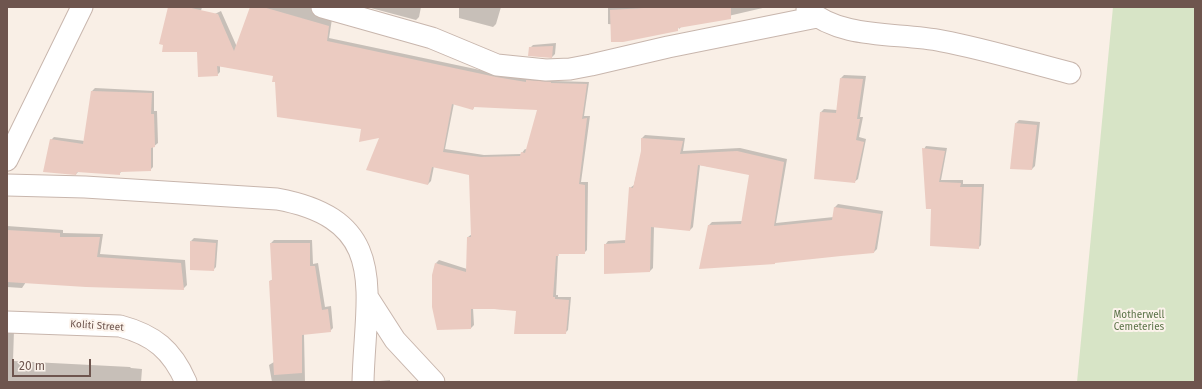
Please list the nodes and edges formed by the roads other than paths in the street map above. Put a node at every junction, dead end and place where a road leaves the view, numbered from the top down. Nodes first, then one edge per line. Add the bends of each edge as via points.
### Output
1 (82, 7) edge
2 (322, 7) edge
3 (811, 12) edge
4 (1070, 74) dead end
5 (7, 160) edge
6 (7, 185) edge
7 (368, 298) junction
8 (7, 322) edge
9 (186, 382) edge
10 (363, 382) edge
11 (434, 382) edge

1 - 5 street
2 - 3 street via 432,38 497,65 546,70 591,65
3 - 4 street via 824,22 860,32 895,34 947,42
6 - 7 street via 93,187 277,199 302,203 341,223 352,237 363,259
7 - 10 street
7 - 11 street via 395,340
8 - 9 street, Koliti Street via 120,326 135,330 154,339 167,351 178,363

